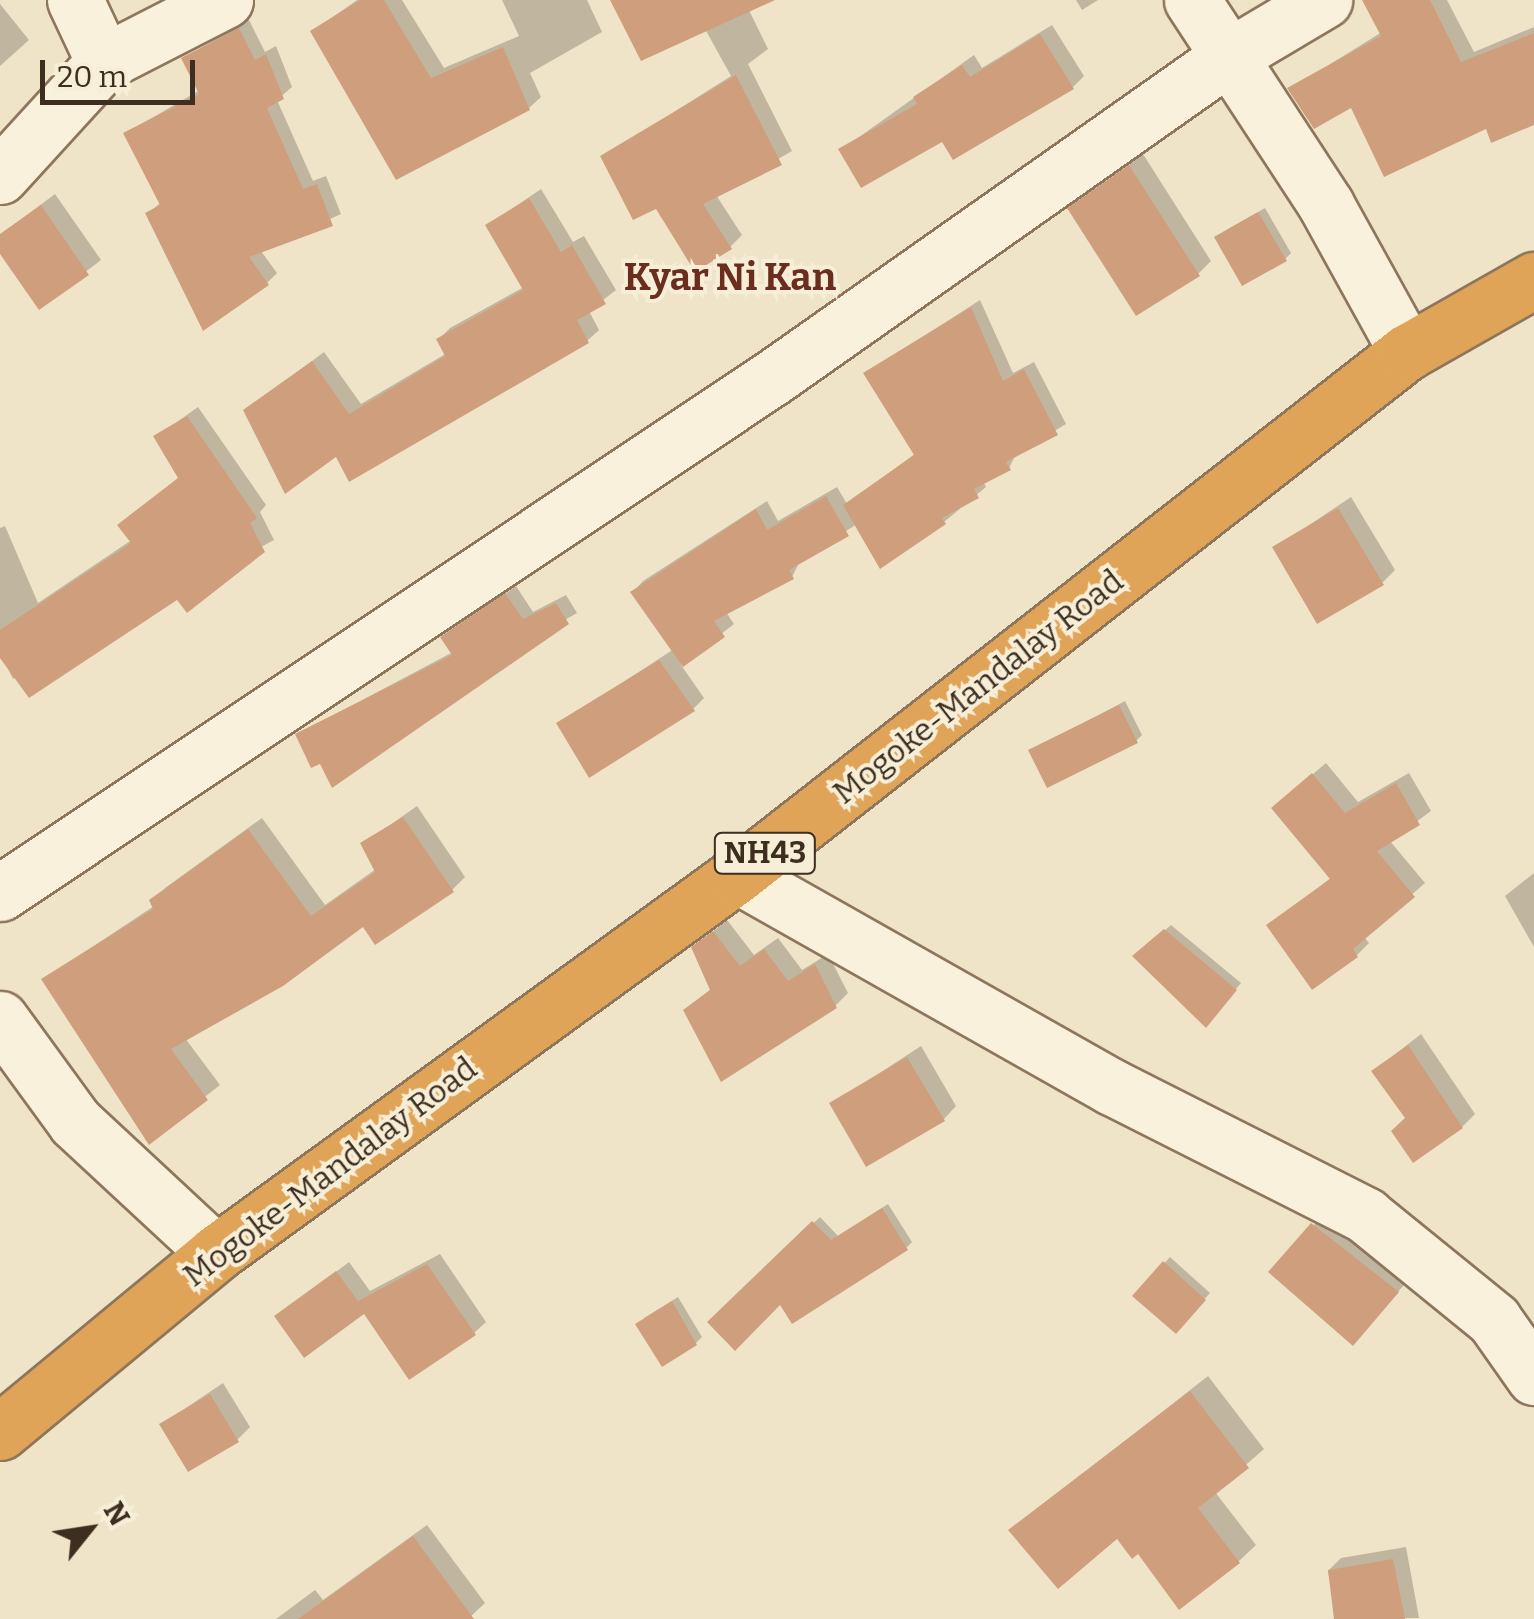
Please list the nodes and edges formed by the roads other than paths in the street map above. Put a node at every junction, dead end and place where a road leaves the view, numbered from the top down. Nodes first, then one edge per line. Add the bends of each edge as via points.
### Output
1 (75, 0) edge
2 (225, 0) edge
3 (1192, 0) edge
4 (1324, 0) edge
5 (1228, 57) junction
6 (104, 62) junction
7 (0, 176) edge
8 (1534, 280) edge
9 (1407, 352) junction
10 (738, 875) junction
11 (0, 893) edge
12 (0, 1018) edge
13 (216, 1253) junction
14 (1534, 1377) edge
15 (0, 1432) edge

1 - 6 street
2 - 6 street
3 - 5 street
4 - 5 street
5 - 9 street via 1326,205
5 - 11 street via 772,378
6 - 7 street
8 - 9 highway, Mogoke-Mandalay Road / NH43
9 - 10 highway, Mogoke-Mandalay Road / NH43
10 - 13 highway, Mogoke-Mandalay Road / NH43
10 - 14 street via 1112,1087 1365,1215 1494,1320
12 - 13 street via 76,1122
13 - 15 highway, Mogoke-Mandalay Road / NH43

